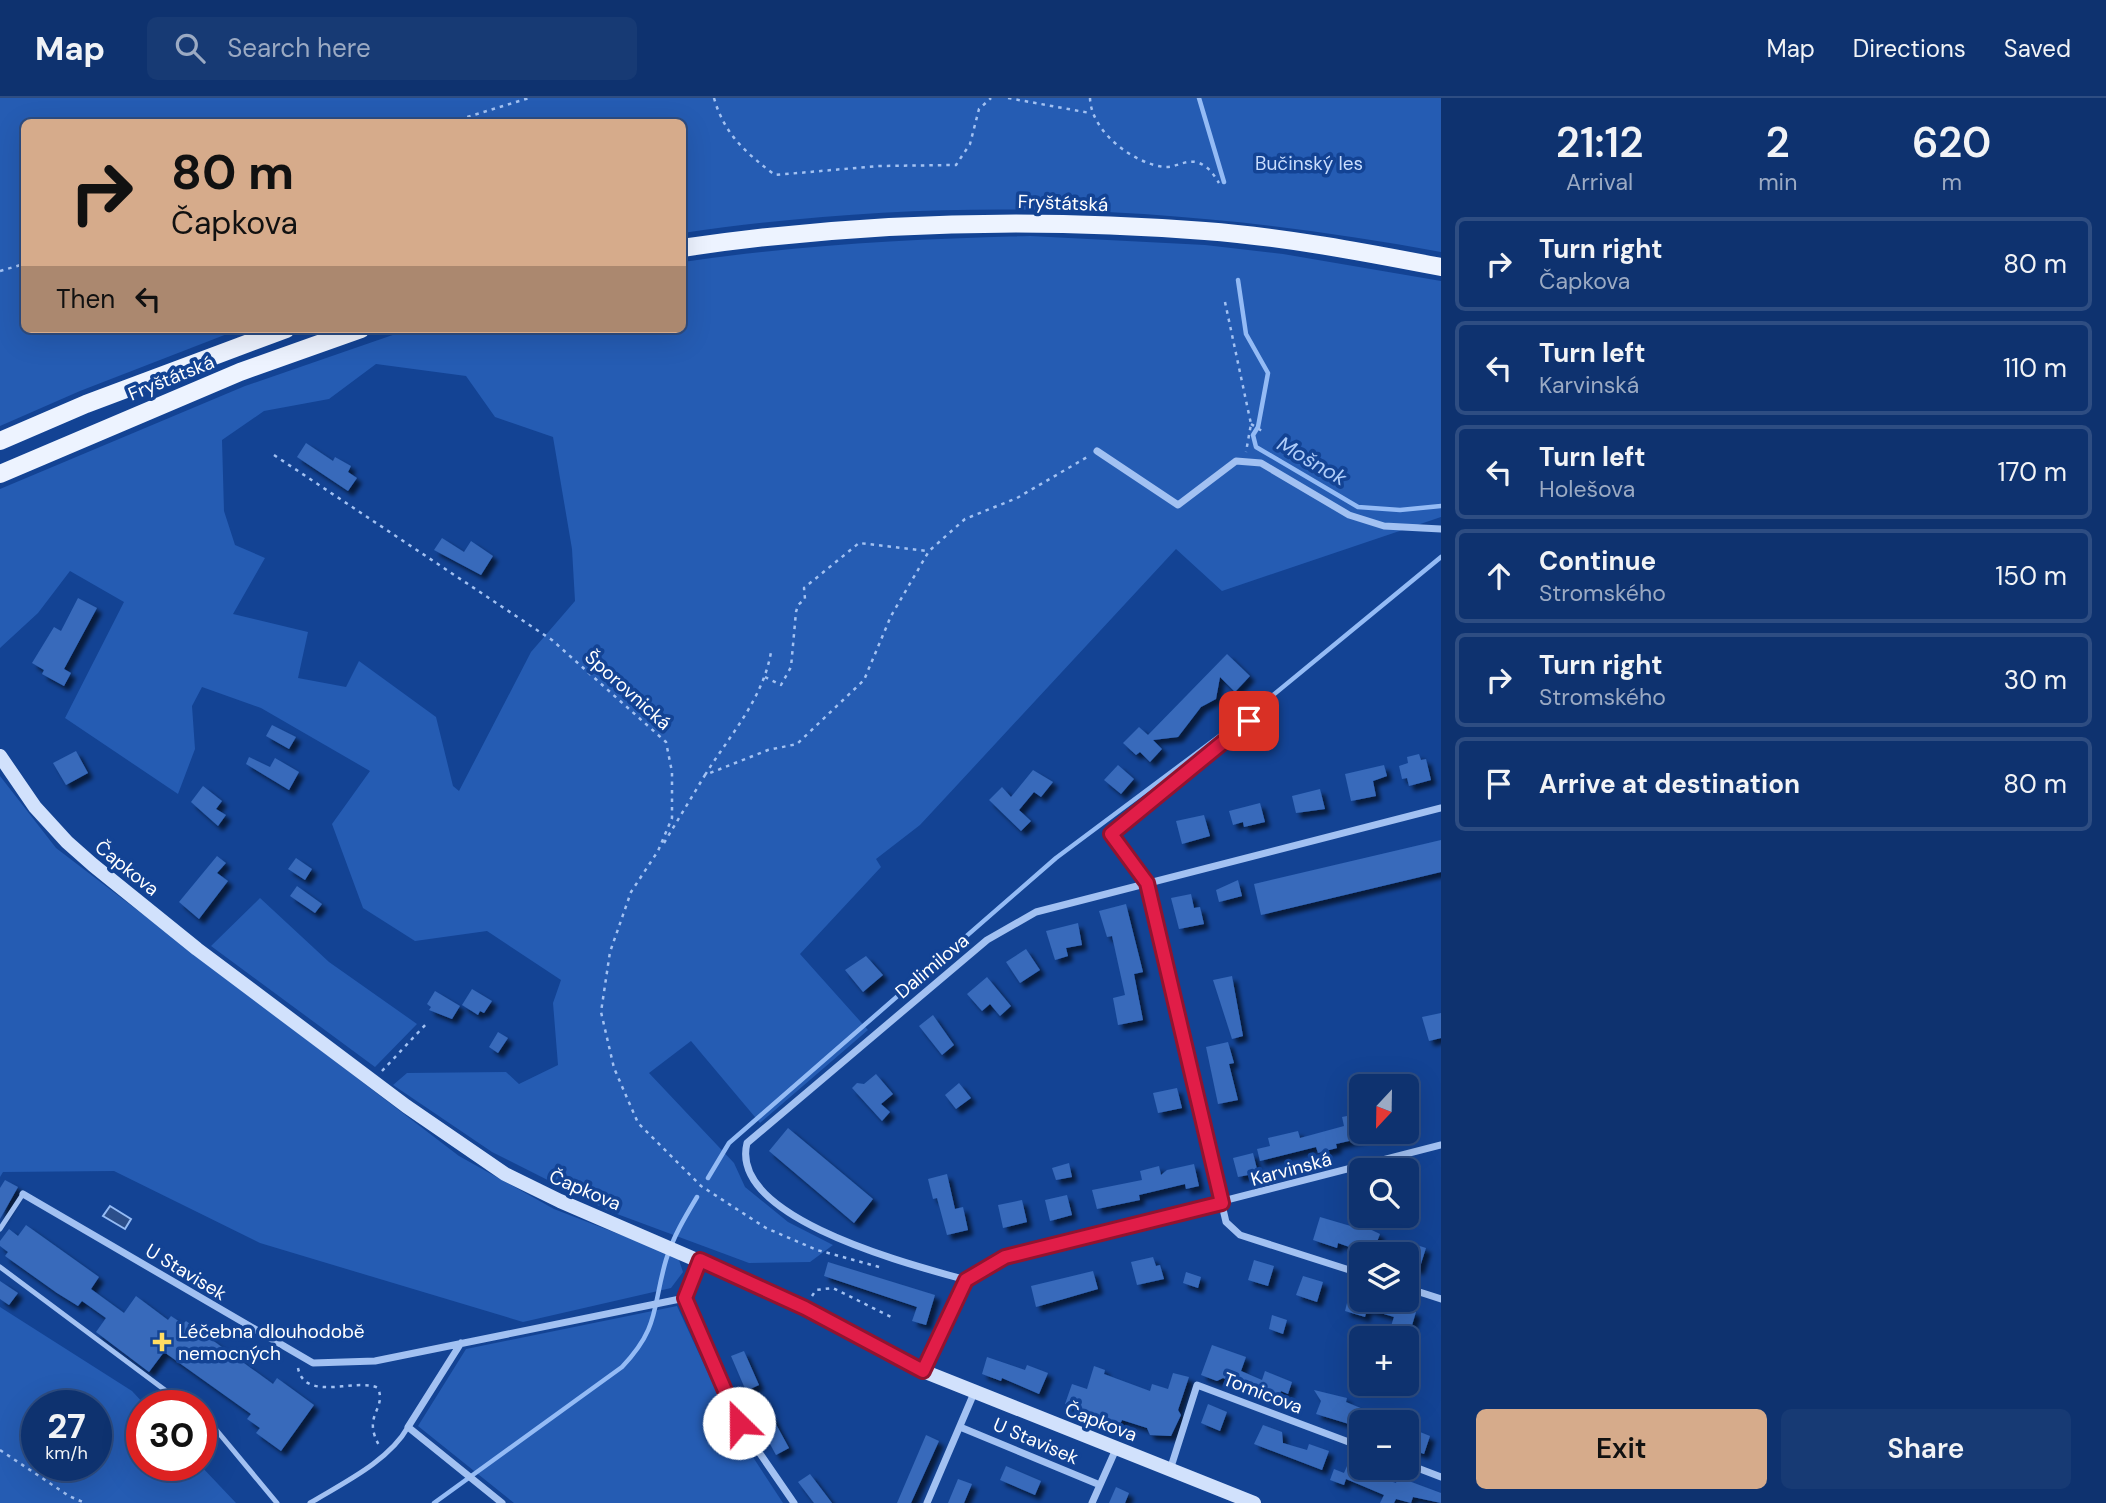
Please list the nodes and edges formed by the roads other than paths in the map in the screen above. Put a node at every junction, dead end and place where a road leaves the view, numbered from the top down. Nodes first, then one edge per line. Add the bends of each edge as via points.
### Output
1 (686, 247) edge
2 (1441, 267) edge
3 (275, 333) edge
4 (350, 333) edge
5 (0, 441) edge
6 (1097, 451) road end
7 (0, 474) edge
8 (1441, 529) edge
9 (1269, 705) dead end
10 (0, 756) edge
11 (1441, 808) edge
12 (1147, 883) junction
13 (1441, 1145) edge
14 (23, 1194) joint
15 (1222, 1203) junction
16 (0, 1229) edge
17 (700, 1260) junction
18 (0, 1267) edge
19 (1349, 1270) edge
20 (966, 1280) junction
21 (1419, 1292) edge
22 (685, 1298) junction
23 (1441, 1299) edge
24 (461, 1343) junction
25 (923, 1371) junction
26 (165, 1390) edge
27 (974, 1393) junction
28 (408, 1427) junction
29 (960, 1427) junction
30 (217, 1430) edge
31 (1349, 1442) edge
32 (1116, 1449) junction
33 (1419, 1469) edge
34 (1170, 1470) junction
35 (1441, 1477) edge
36 (1100, 1485) junction
37 (1226, 1497) edge
38 (277, 1503) edge
39 (310, 1503) edge
40 (502, 1503) edge
41 (793, 1503) edge
42 (927, 1503) edge
43 (1093, 1503) edge
44 (1254, 1503) edge

1 - 2 main road, Fryštátská via 887,225 1030,222 1206,231
3 - 5 main road, Fryštátská
4 - 7 main road, Fryštátská via 240,372
6 - 8 street via 1178,505 1236,461 1261,463 1349,515 1384,526
9 - 12 street via 1111,834
10 - 17 street, Čapkova via 35,807 67,842 197,949 438,1130 505,1174
11 - 12 street, Dalimilova
12 - 15 street
12 - 20 street, Dalimilova via 1036,912 988,940 747,1143 743,1157 750,1174 786,1212 852,1245
13 - 15 street, Karvinská
14 - 16 lane
14 - 24 street, U Stavisek via 313,1363 375,1361
15 - 19 street via 1226,1222 1240,1235
15 - 20 street, Karvinská via 1005,1257
17 - 22 street
17 - 25 street, Čapkova via 805,1308
18 - 26 lane
20 - 25 street
21 - 23 street
22 - 24 street, U Stavisek
22 - 41 street via 739,1423
24 - 28 street
25 - 27 street, Čapkova
27 - 29 street
27 - 32 street, Čapkova
28 - 39 lane via 400,1440
28 - 40 street
29 - 36 street, U Stavisek
29 - 42 street
30 - 38 lane
31 - 34 street, Tomicova via 1198,1385
32 - 34 street, Čapkova
32 - 36 street
33 - 35 street
34 - 37 street, Čapkova
36 - 43 street
37 - 44 street, Čapkova

